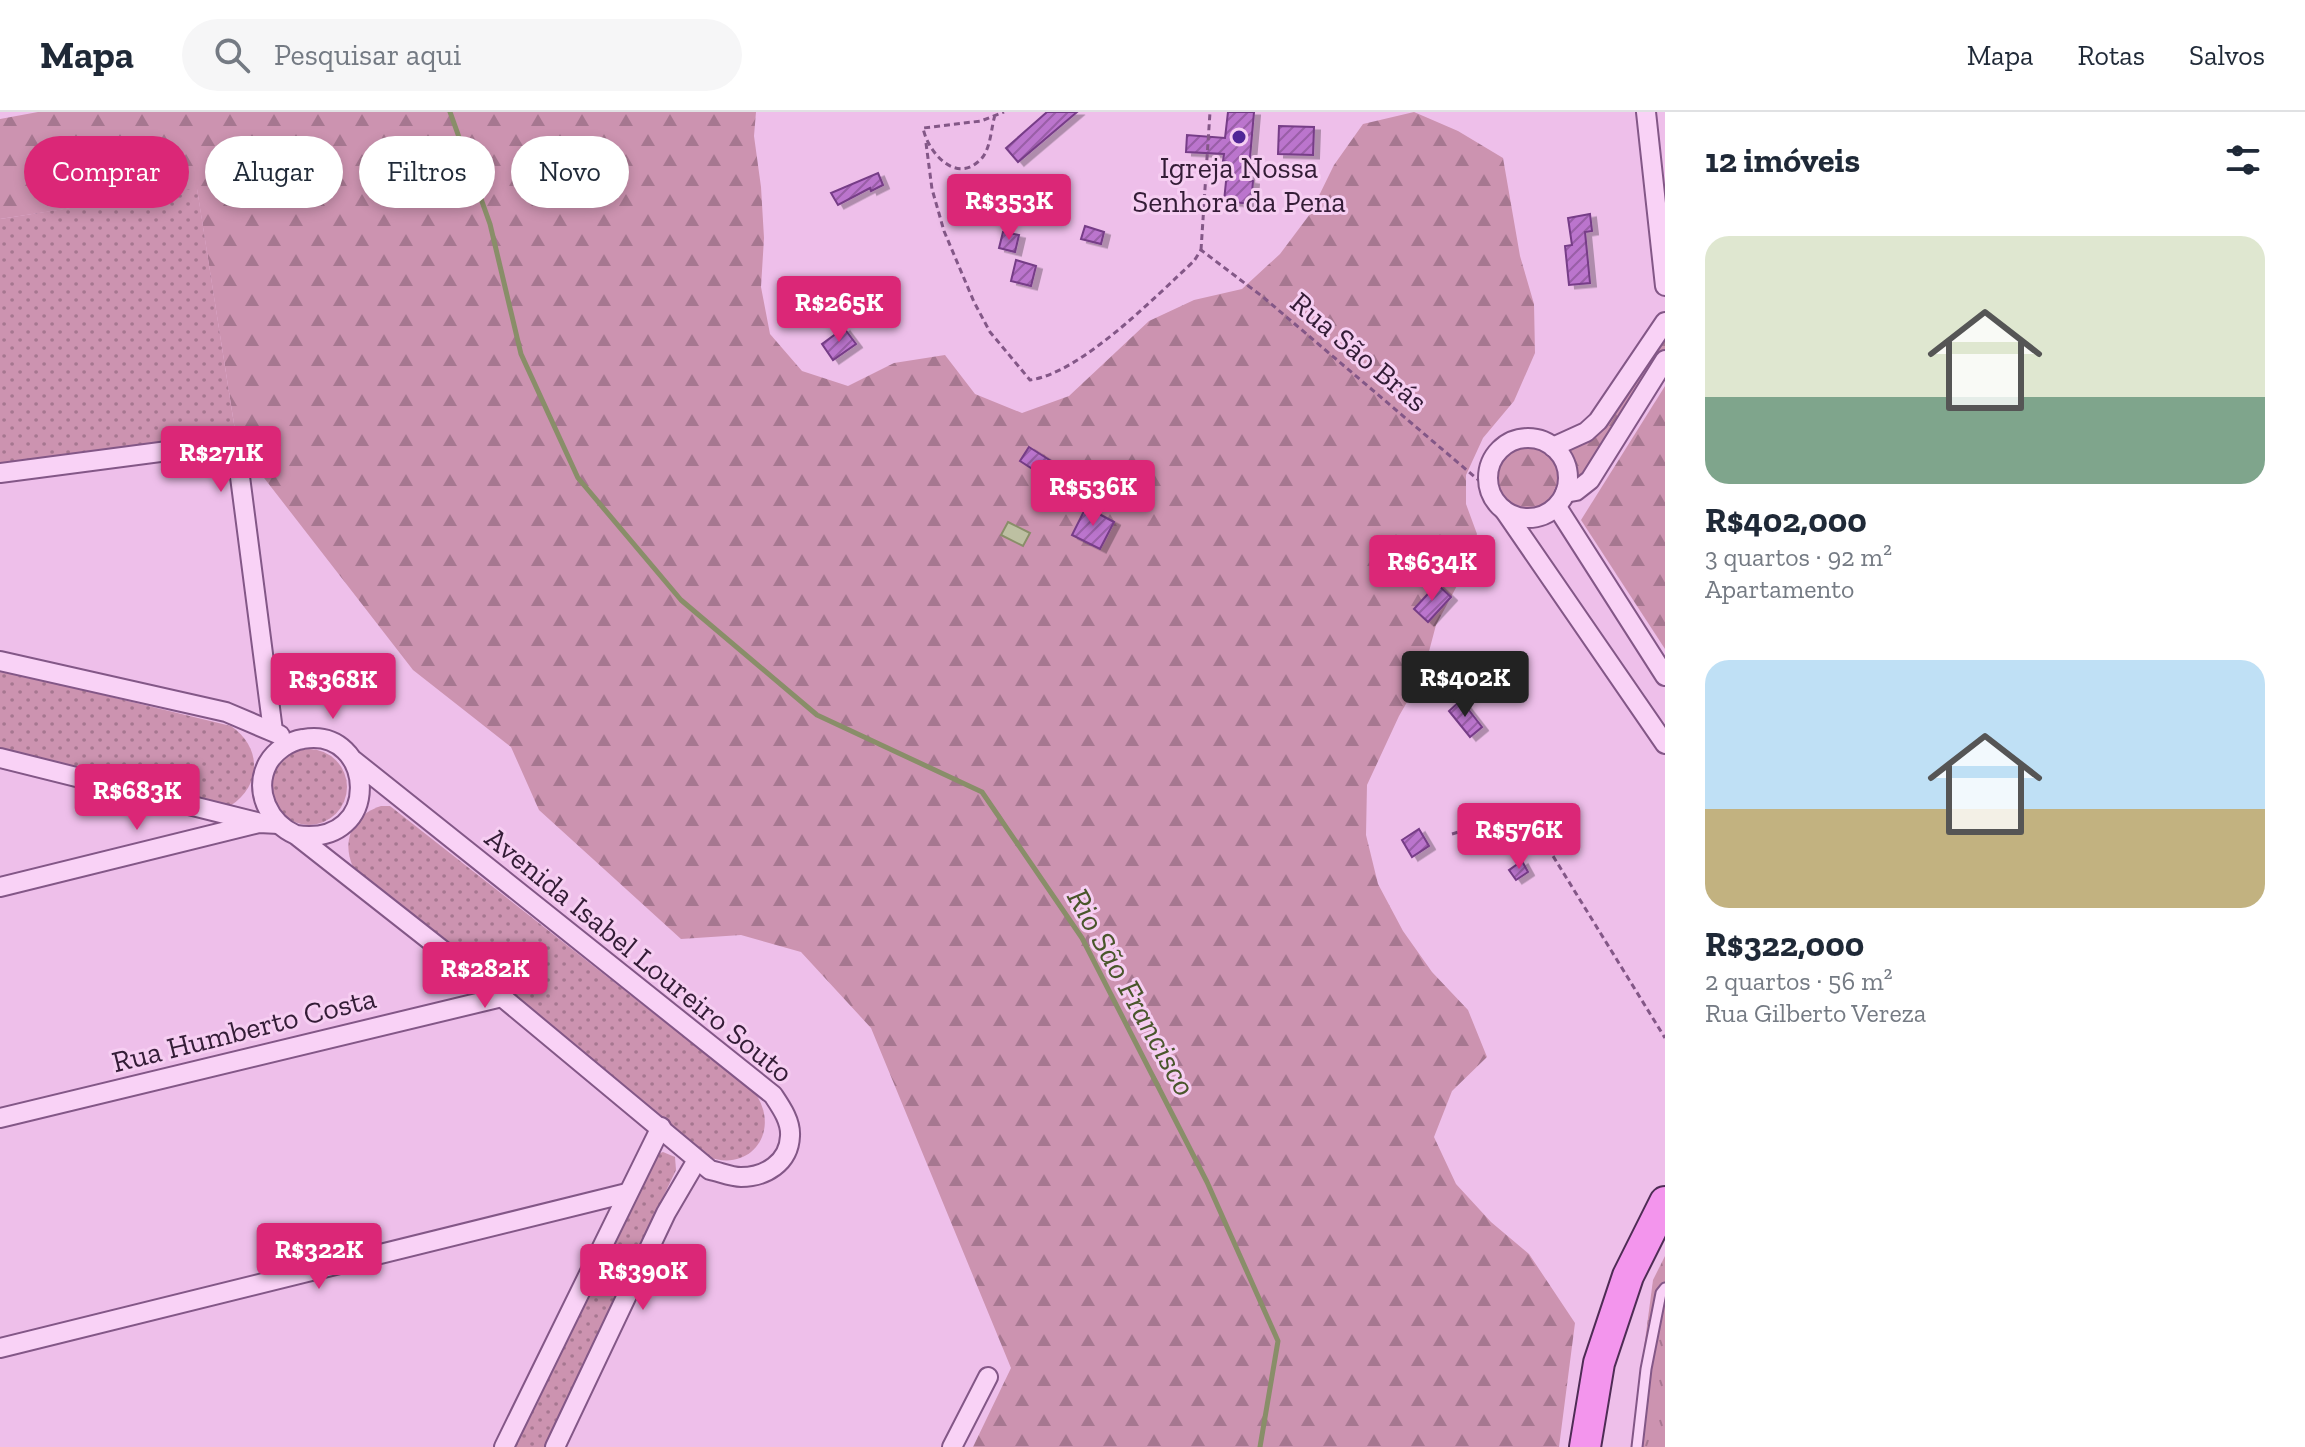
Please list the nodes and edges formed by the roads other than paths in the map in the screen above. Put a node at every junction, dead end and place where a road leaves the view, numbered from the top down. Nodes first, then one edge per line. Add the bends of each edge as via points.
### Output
1 (1646, 112) edge
2 (1665, 286) edge
3 (1665, 322) edge
4 (1665, 360) edge
5 (1553, 447) junction
6 (0, 473) edge
7 (1561, 500) junction
8 (1504, 510) junction
9 (0, 661) edge
10 (1665, 676) edge
11 (273, 731) junction
12 (293, 742) junction
13 (1665, 744) edge
14 (0, 758) edge
15 (352, 759) junction
16 (259, 823) junction
17 (279, 824) junction
18 (296, 835) junction
19 (0, 887) edge
20 (502, 997) junction
21 (0, 1118) edge
22 (661, 1127) junction
23 (697, 1160) junction
24 (627, 1193) junction
25 (1665, 1202) edge
26 (1665, 1288) edge
27 (0, 1348) edge
28 (988, 1377) dead end
29 (504, 1447) edge
30 (555, 1447) edge
31 (952, 1447) edge
32 (1585, 1447) edge
33 (1637, 1447) edge

1 - 2 street
3 - 5 street via 1598,421
4 - 7 street via 1590,480
5 - 7 street via 1568,476
5 - 8 street via 1518,439 1496,452 1489,489
6 - 11 street via 183,449 231,450 239,469
7 - 8 street via 1541,516 1515,516
7 - 10 street
8 - 13 street
9 - 11 street via 226,712
11 - 12 street
12 - 15 street, Avenida Isabel Loureiro Souto via 319,738
12 - 17 street via 274,757 263,779 266,803
14 - 16 street
15 - 18 street via 360,775 356,810 331,833
15 - 23 street, Avenida Isabel Loureiro Souto via 773,1095 786,1114 790,1137 772,1171 737,1177 710,1170
16 - 17 street
16 - 19 street
17 - 18 street, Avenida Isabel Loureiro Souto
18 - 20 street, Avenida Isabel Loureiro Souto
20 - 21 street, Rua Humberto Costa
20 - 22 street, Avenida Isabel Loureiro Souto
22 - 23 street, Avenida Isabel Loureiro Souto
22 - 24 street
23 - 30 street via 666,1213
24 - 27 street
24 - 29 street
25 - 32 main road via 1628,1276 1599,1363
26 - 33 lane via 1646,1369
28 - 31 street

